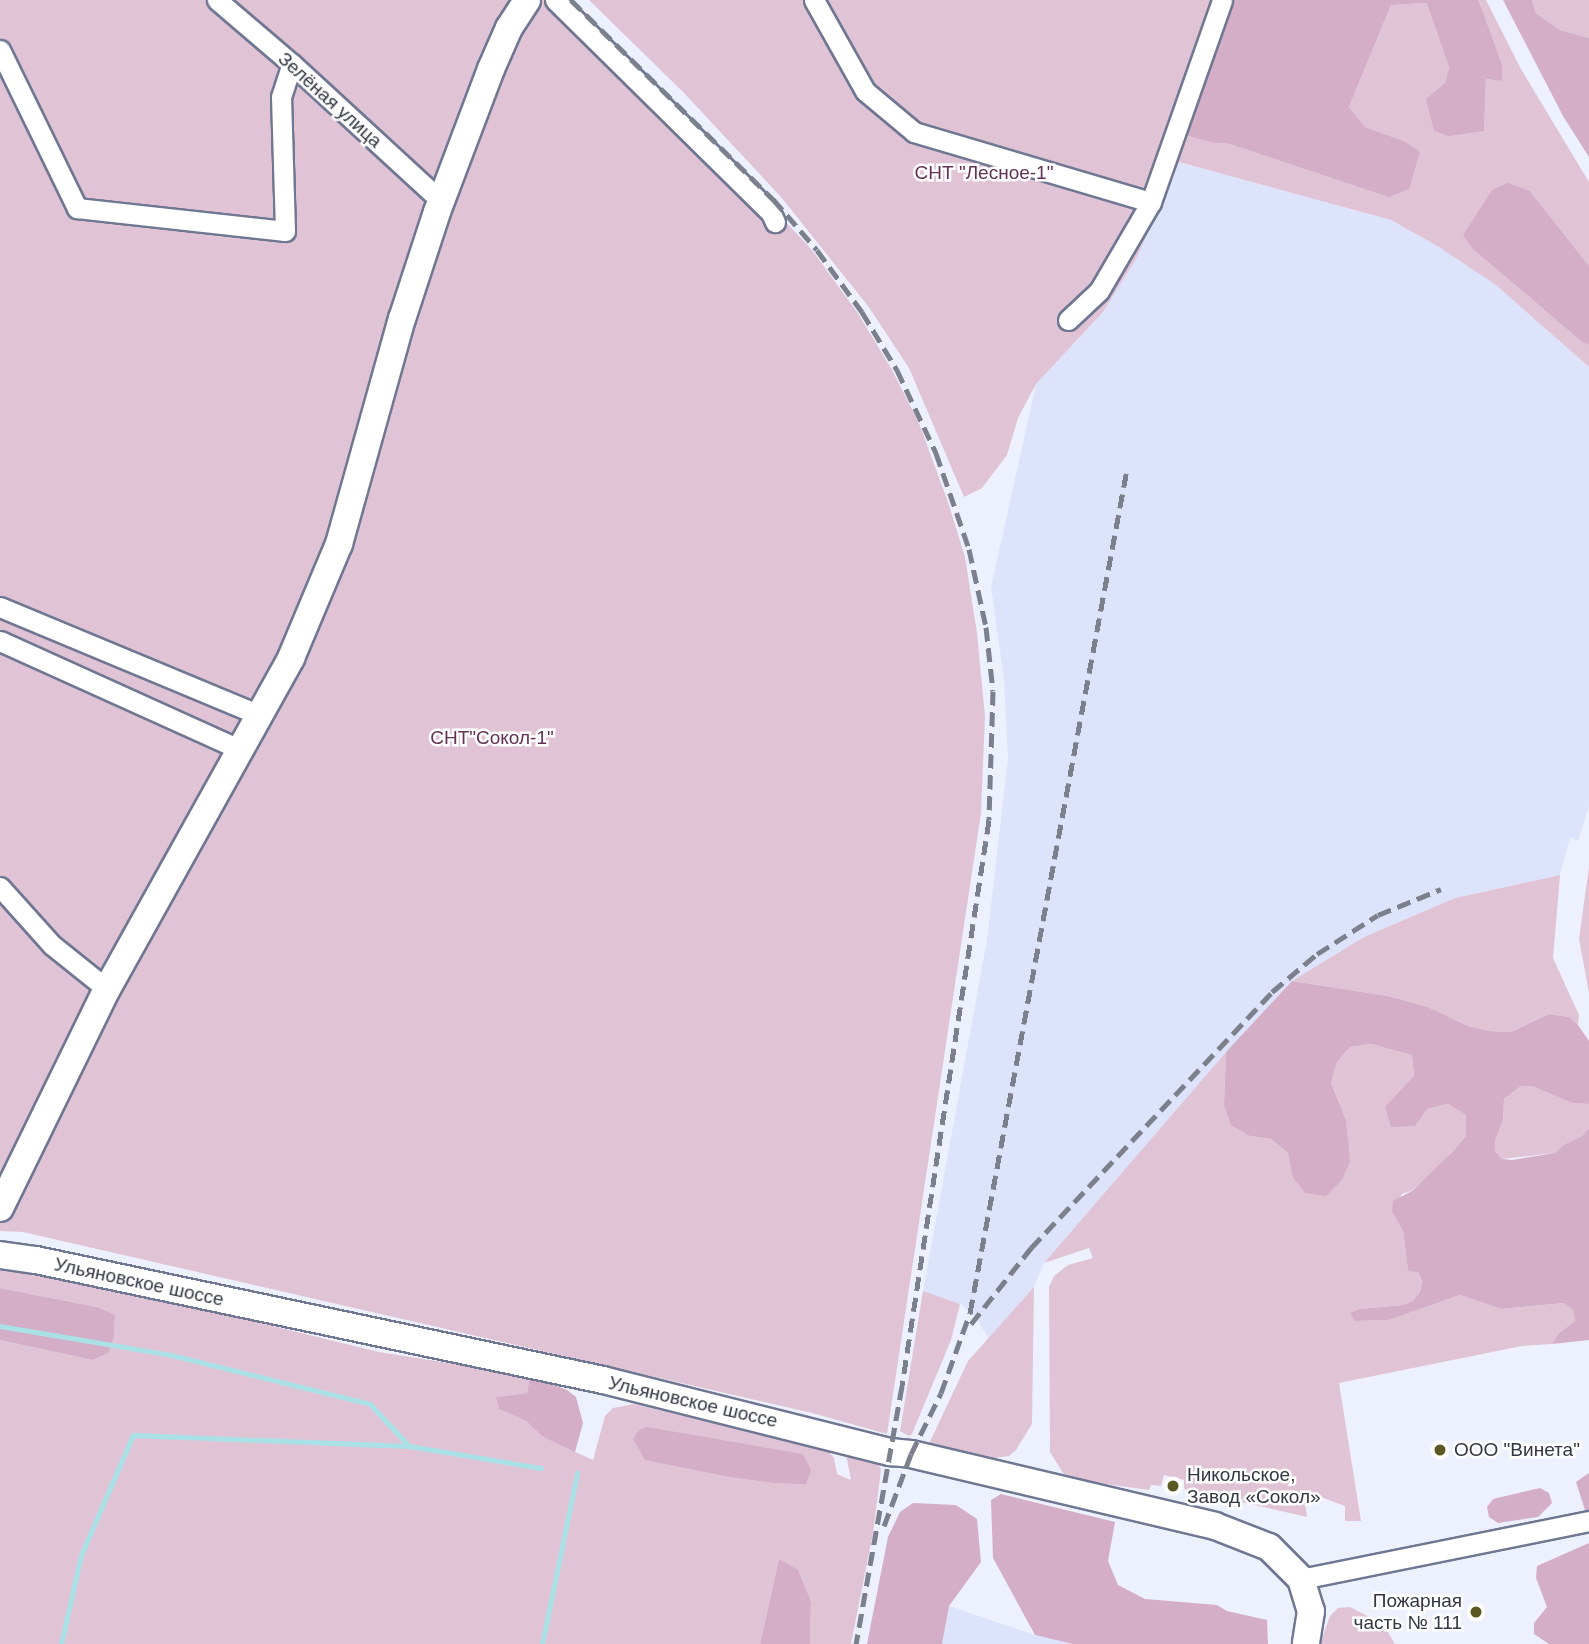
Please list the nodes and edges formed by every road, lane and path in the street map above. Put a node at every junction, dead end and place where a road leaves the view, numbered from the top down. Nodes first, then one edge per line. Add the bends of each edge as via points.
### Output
1 (217, 0) edge
2 (527, 0) edge
3 (555, 0) edge
4 (814, 0) edge
5 (1222, 0) edge
6 (0, 50) edge
7 (292, 64) junction
8 (442, 202) junction
9 (1151, 202) junction
10 (775, 222) dead end
11 (1068, 320) dead end
12 (0, 607) edge
13 (0, 641) edge
14 (260, 715) junction
15 (241, 750) junction
16 (0, 887) edge
17 (107, 989) junction
18 (0, 1208) edge
19 (0, 1255) edge
20 (1589, 1521) edge
21 (1301, 1578) junction
22 (1306, 1644) edge

1 - 7 street, Зелёная улица
2 - 8 main road via 491,69
3 - 10 street via 771,212
4 - 9 street via 865,91 914,132
5 - 9 street
6 - 7 street via 77,208 285,231 281,97
7 - 8 street, Зелёная улица
8 - 14 main road via 402,319 339,544 291,658
9 - 11 street via 1099,291
12 - 14 street
13 - 15 street
14 - 15 main road
15 - 17 main road
16 - 17 street via 52,945
17 - 18 main road
19 - 21 main road, Ульяновское шоссе via 603,1380 1215,1526 1269,1547
20 - 21 street
21 - 22 main road, Ульяновское шоссе via 1311,1611

